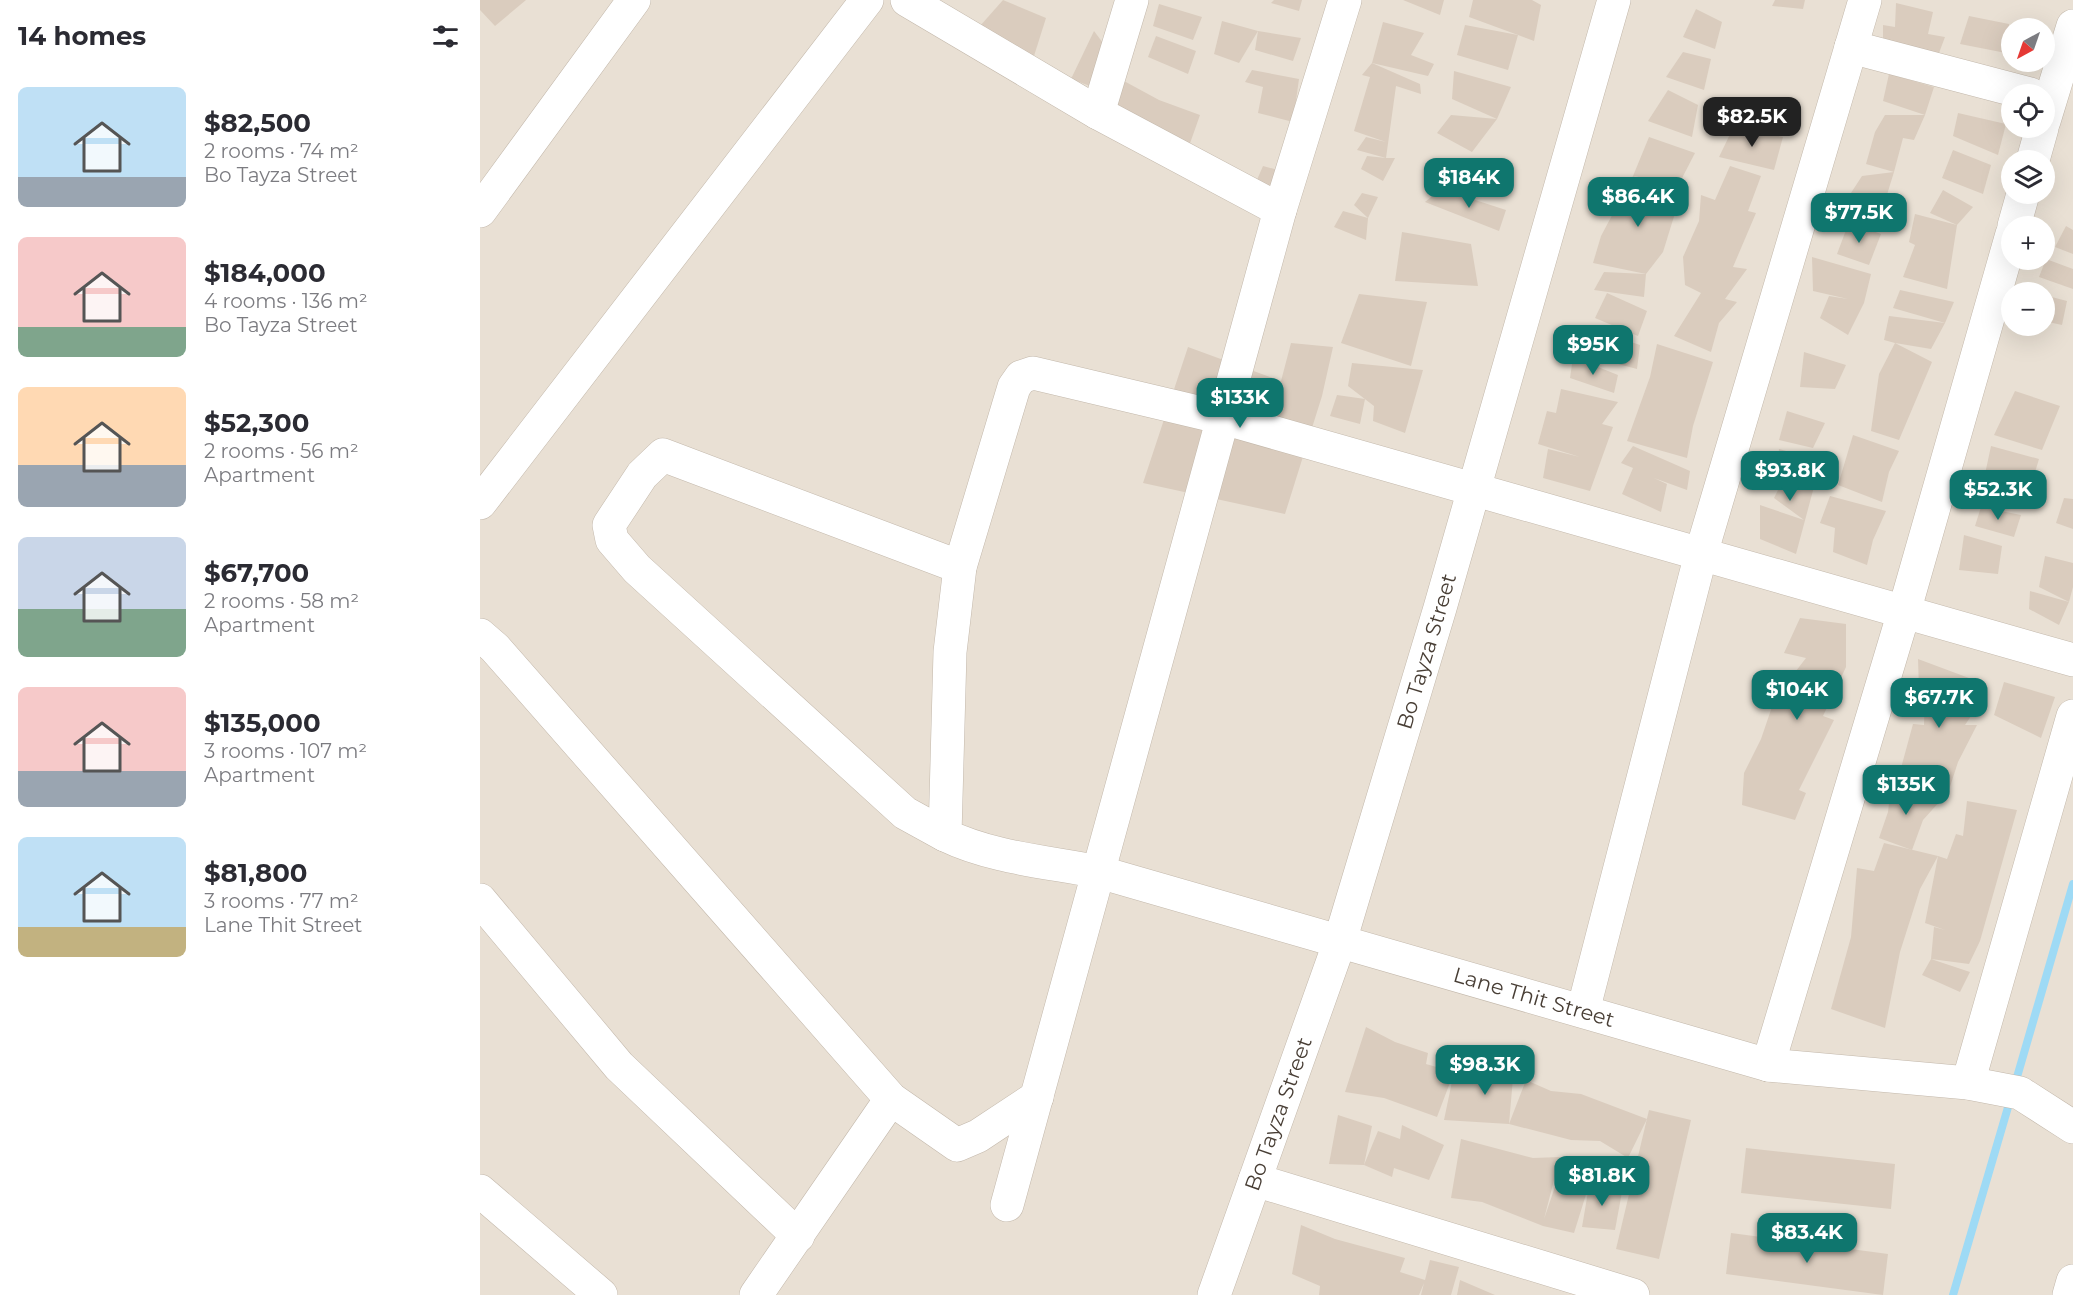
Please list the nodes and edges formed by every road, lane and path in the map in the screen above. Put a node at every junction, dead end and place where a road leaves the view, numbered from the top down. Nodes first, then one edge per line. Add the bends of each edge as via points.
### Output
1 (634, 0) edge
2 (867, 0) edge
3 (907, 0) edge
4 (1132, 0) edge
5 (1345, 0) edge
6 (1614, 0) edge
7 (1865, 0) edge
8 (2073, 26) edge
9 (1851, 47) junction
10 (2055, 85) edge
11 (2001, 93) edge
12 (1098, 113) junction
13 (1280, 210) junction
14 (480, 211) edge
15 (2002, 270) edge
16 (1223, 417) junction
17 (1474, 489) junction
18 (480, 503) edge
19 (1701, 554) junction
20 (960, 567) junction
21 (1904, 612) junction
22 (485, 653) edge
23 (2073, 660) edge
24 (2073, 716) edge
25 (945, 835) junction
26 (1099, 872) junction
27 (480, 900) edge
28 (1340, 941) junction
29 (1583, 1011) junction
30 (1768, 1065) junction
31 (1968, 1083) junction
32 (1037, 1097) junction
33 (891, 1099) junction
34 (2073, 1127) edge
35 (1255, 1180) junction
36 (480, 1191) edge
37 (1007, 1204) dead end
38 (798, 1236) junction
39 (2073, 1281) edge
40 (602, 1295) edge
41 (756, 1295) edge
42 (1214, 1295) edge
43 (1633, 1295) edge
44 (2069, 1295) edge

1 - 14 street
2 - 18 street
3 - 12 street
4 - 12 street
5 - 13 street
6 - 17 street, Bo Tayza Street
7 - 9 street
8 - 10 street
9 - 11 street
9 - 19 street
12 - 13 street
13 - 16 street
15 - 21 street
16 - 17 street
16 - 20 street via 1033,373 1021,377 1014,387
16 - 26 street
17 - 19 street
17 - 28 street, Bo Tayza Street
19 - 21 street
19 - 29 street
20 - 25 street via 950,652
20 - 25 street, Lane Thit Street via 663,455 642,476 609,525 612,540 637,569 905,813
21 - 23 street
21 - 30 street
22 - 33 street
24 - 31 street
25 - 26 street, Lane Thit Street via 993,851
26 - 28 street, Lane Thit Street
26 - 32 street
27 - 38 street via 619,1066
28 - 29 street, Lane Thit Street
28 - 35 street, Bo Tayza Street
29 - 30 street, Lane Thit Street
30 - 31 street, Lane Thit Street
31 - 34 street, Lane Thit Street via 2020,1093
32 - 33 street via 978,1136 957,1145
32 - 37 street
33 - 38 street
35 - 42 street, Bo Tayza Street
35 - 43 street
36 - 40 street
38 - 41 street
39 - 44 street

